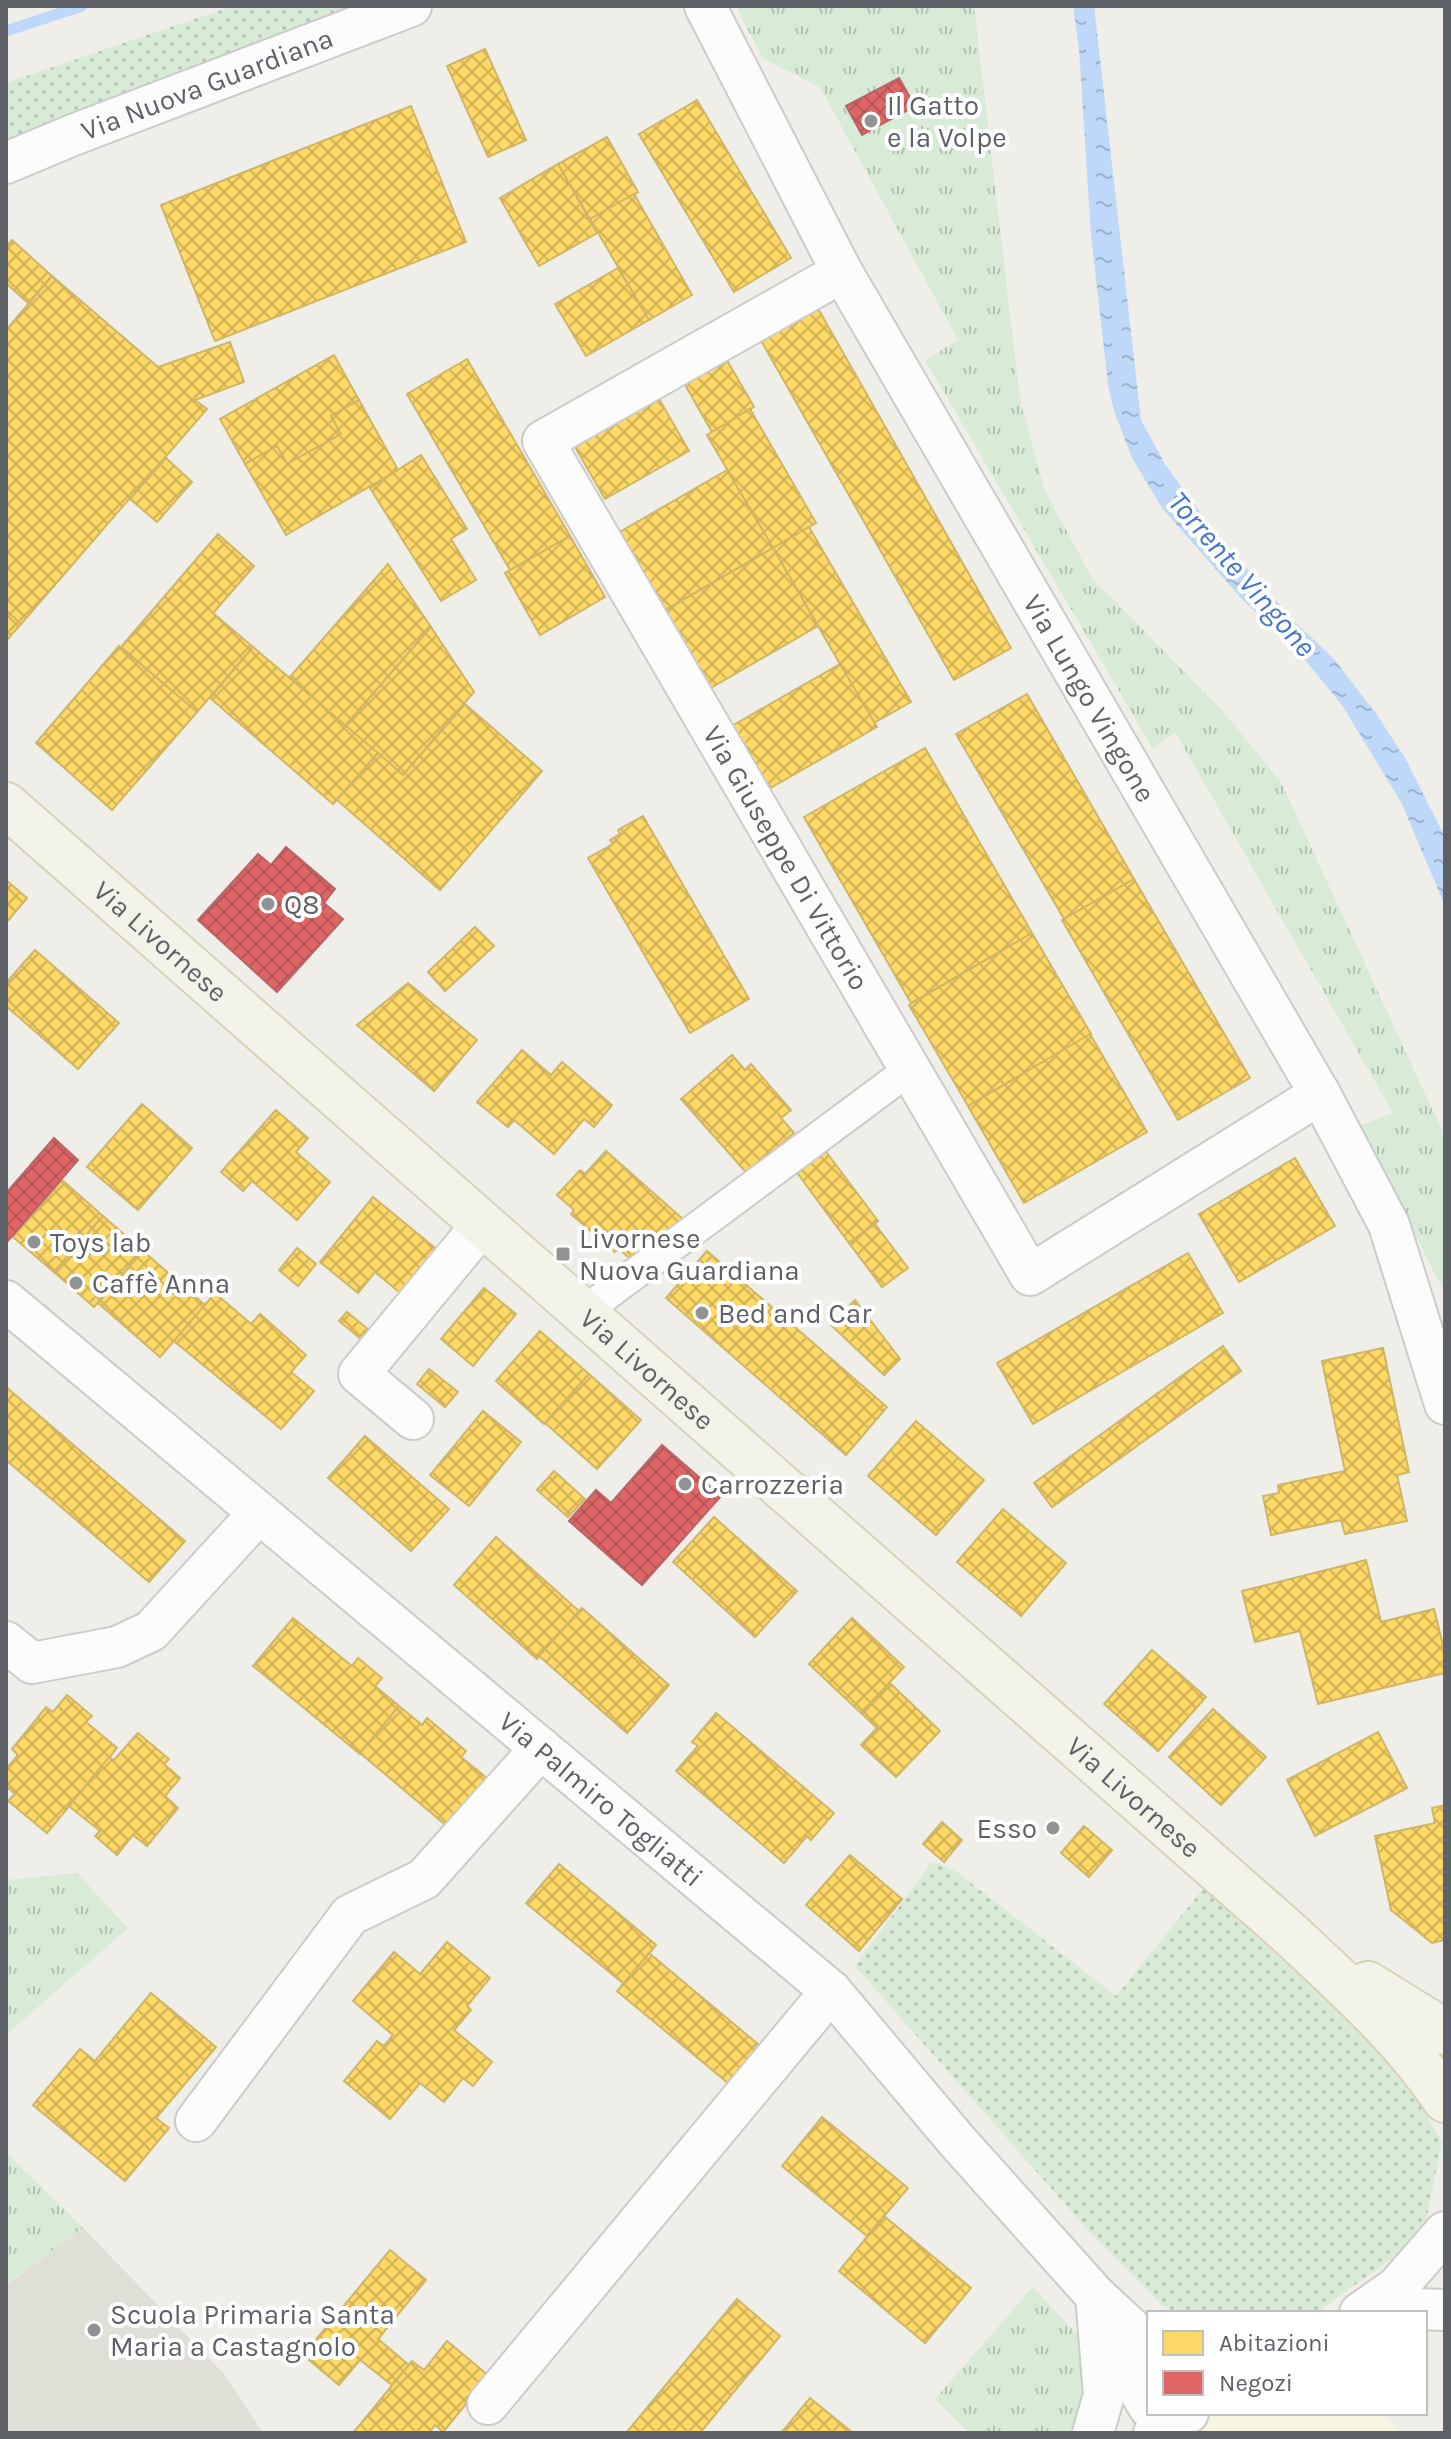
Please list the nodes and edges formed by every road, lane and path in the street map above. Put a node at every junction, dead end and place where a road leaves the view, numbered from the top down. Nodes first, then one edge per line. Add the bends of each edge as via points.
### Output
1 (411, 6) edge
2 (705, 6) edge
3 (6, 163) edge
4 (842, 272) junction
5 (6, 805) edge
6 (909, 1070) junction
7 (1320, 1094) junction
8 (482, 1225) junction
9 (6, 1301) edge
10 (582, 1313) junction
11 (1445, 1404) edge
12 (413, 1419) dead end
13 (259, 1513) junction
14 (6, 1642) edge
15 (541, 1748) junction
16 (1289, 1933) junction
17 (831, 1991) junction
18 (1433, 2020) edge
19 (1445, 2100) edge
20 (196, 2121) dead end
21 (1445, 2232) edge
22 (1096, 2296) junction
23 (1445, 2310) edge
24 (1363, 2311) edge
25 (1400, 2311) edge
26 (1147, 2326) edge
27 (1147, 2343) edge
28 (1147, 2398) edge
29 (488, 2404) dead end
30 (1093, 2433) edge

1 - 3 street, Via Nuova Guardiana
2 - 4 street, Via Lungo Vingone
4 - 6 street, Via Giuseppe Di Vittorio via 543,441
4 - 7 street, Via Lungo Vingone
5 - 8 main road, Via Livornese
6 - 7 street, Via Giuseppe Di Vittorio via 1030,1275
6 - 10 street
7 - 11 street, Via Lungo Vingone via 1389,1225
8 - 10 main road, Via Livornese
8 - 12 street via 359,1374
9 - 13 street, Via Palmiro Togliatti
10 - 16 main road, Via Livornese
13 - 14 street via 151,1631 117,1647 32,1663
13 - 15 street, Via Palmiro Togliatti
15 - 17 street, Via Palmiro Togliatti
15 - 20 street via 424,1879 350,1915
16 - 18 main road, Via Livornese
16 - 19 main road, Via Livornese via 1372,2011
17 - 22 street, Via Palmiro Togliatti
17 - 29 street
21 - 24 street via 1397,2287
22 - 26 street
22 - 27 street, Via Palmiro Togliatti
22 - 28 street via 1121,2360
22 - 30 street via 1104,2395
23 - 25 street

